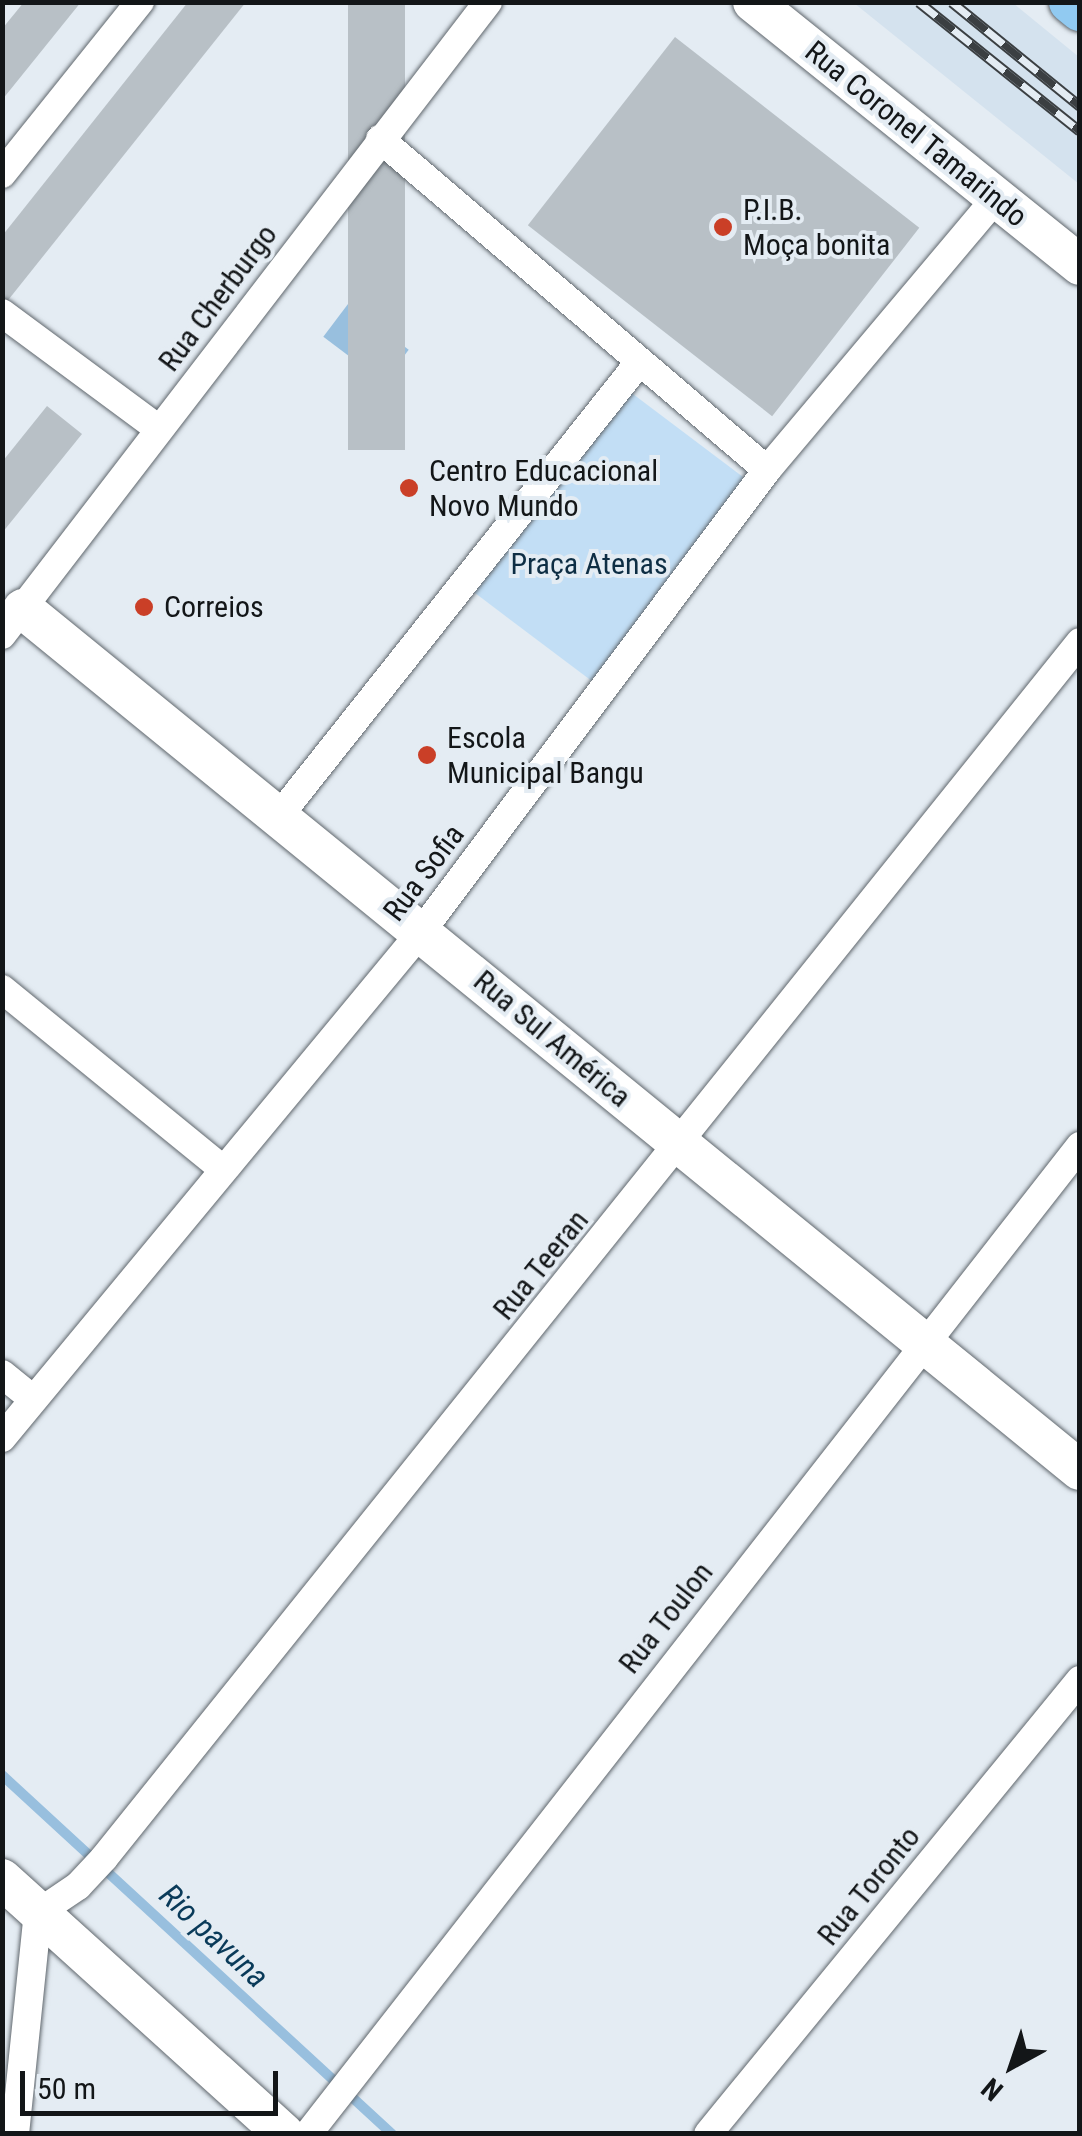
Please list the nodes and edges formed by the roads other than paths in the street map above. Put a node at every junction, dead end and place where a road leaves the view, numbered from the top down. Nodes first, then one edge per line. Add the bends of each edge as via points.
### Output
1 (140, 2) edge
2 (488, 2) edge
3 (753, 2) edge
4 (1070, 2) edge
5 (1080, 10) edge
6 (380, 140) junction
7 (2, 174) edge
8 (996, 198) junction
9 (1080, 264) edge
10 (2, 312) edge
11 (636, 365) junction
12 (159, 429) junction
13 (767, 470) junction
14 (13, 622) edge
15 (1080, 642) edge
16 (279, 816) junction
17 (421, 932) junction
18 (2, 989) edge
19 (680, 1145) junction
20 (1080, 1146) edge
21 (224, 1169) junction
22 (921, 1342) junction
23 (2, 1374) edge
24 (33, 1399) junction
25 (2, 1438) edge
26 (1080, 1470) edge
27 (1080, 1680) edge
28 (2, 1879) edge
29 (38, 1913) junction
30 (15, 2134) edge
31 (284, 2134) edge
32 (308, 2134) edge
33 (708, 2134) edge

1 - 7 street
2 - 6 street, Rua Cherburgo
3 - 8 street, Rua Coronel Tamarindo
4 - 5 main road
6 - 11 street
6 - 12 street, Rua Cherburgo
8 - 9 street, Rua Coronel Tamarindo
8 - 13 street, Rua Sofia
10 - 12 street
11 - 13 street
11 - 16 street
12 - 14 street, Rua Cherburgo
13 - 17 street, Rua Sofia
14 - 16 street, Rua Sul América
15 - 19 street, Rua Teeran
16 - 17 street, Rua Sul América
17 - 19 street, Rua Sul América
17 - 21 street, Rua Sofia
18 - 21 street
19 - 22 street, Rua Sul América
19 - 29 street, Rua Teeran via 104,1858
20 - 22 street, Rua Toulon
21 - 24 street, Rua Sofia
22 - 26 street, Rua Sul América
22 - 32 street, Rua Toulon
23 - 24 street
24 - 25 street, Rua Sofia
27 - 33 street, Rua Toronto
28 - 29 street
29 - 30 street
29 - 31 street

